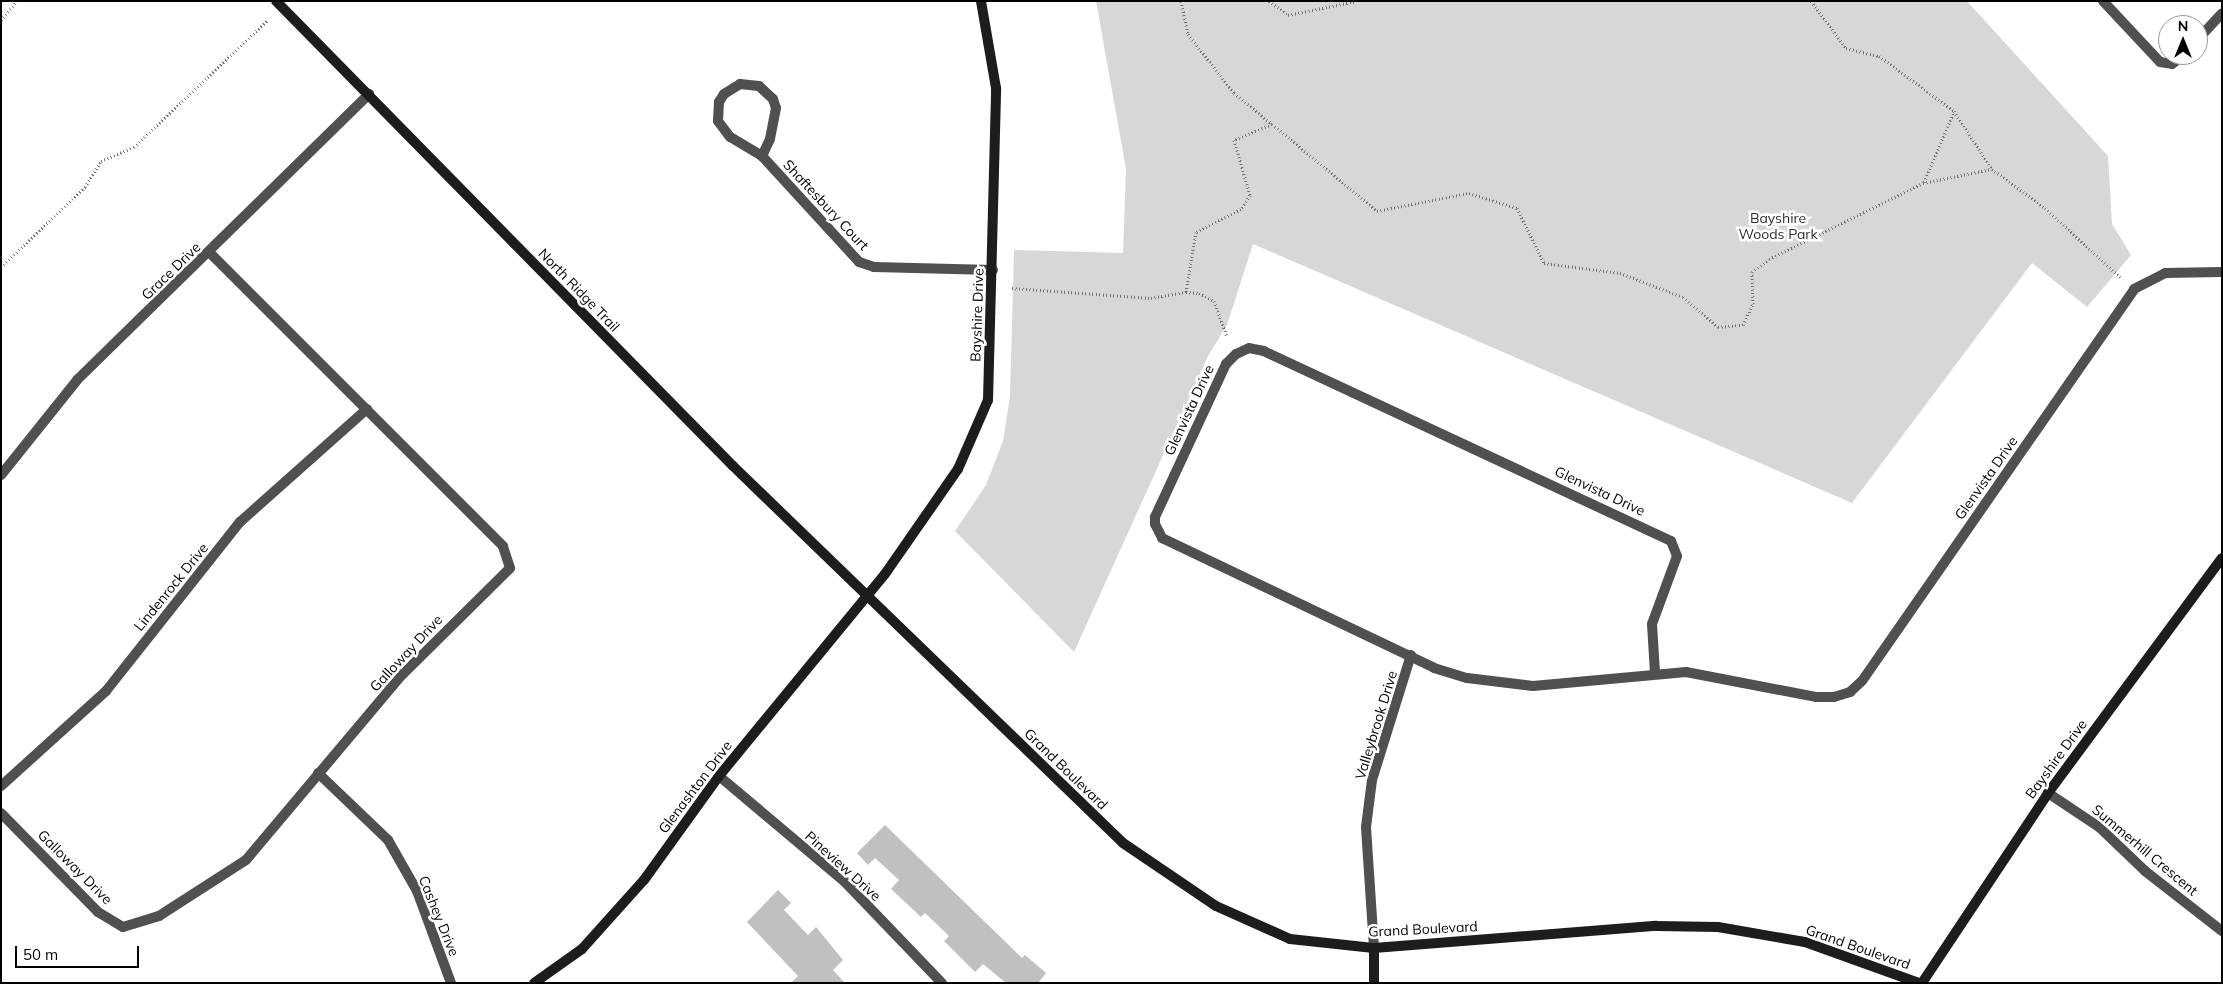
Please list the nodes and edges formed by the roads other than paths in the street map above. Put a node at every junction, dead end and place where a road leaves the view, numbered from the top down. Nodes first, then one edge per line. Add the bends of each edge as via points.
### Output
1 (276, 1) edge
2 (981, 1) edge
3 (2103, 1) edge
4 (2222, 13) edge
5 (2208, 28) edge
6 (2158, 60) edge
7 (368, 94) junction
8 (762, 156) junction
9 (210, 253) junction
10 (992, 270) junction
11 (2222, 272) edge
12 (367, 409) junction
13 (1, 475) edge
14 (2222, 558) edge
15 (866, 596) junction
16 (1410, 655) junction
17 (1655, 673) junction
18 (318, 773) junction
19 (720, 776) junction
20 (1, 786) edge
21 (2048, 792) junction
22 (1, 813) edge
23 (2222, 931) edge
24 (1374, 948) junction
25 (451, 983) edge
26 (534, 983) edge
27 (942, 983) edge
28 (1374, 983) edge
29 (1921, 983) edge

1 - 7 street, North Ridge Trail
2 - 10 street, Bayshire Drive via 996,88
3 - 6 street
4 - 5 street
7 - 9 street, Grace Drive
7 - 15 street, North Ridge Trail via 732,466
8 - 8 street, Shaftesbury Court via 730,137 718,122 719,102 740,84 759,86 773,99 776,108 770,138
8 - 10 street, Shaftesbury Court via 859,262 874,267
9 - 12 street, Galloway Drive
9 - 13 street, Grace Drive via 77,380
10 - 15 street, Bayshire Drive via 988,400 958,469
11 - 17 street, Glenvista Drive via 2165,273 2134,289 1862,681 1850,692 1834,698 1816,698 1686,672
12 - 18 street, Galloway Drive via 503,546 510,568 402,675
12 - 20 street, Lindenrock Drive via 240,522 106,691
14 - 21 street, Bayshire Drive
15 - 19 street, Glenashton Drive
15 - 24 street, Grand Boulevard via 1123,843 1216,906 1290,939
16 - 17 street, Glenvista Drive via 1434,668 1491,684 1533,686
16 - 17 street, Glenvista Drive via 1162,538 1157,532 1158,511 1226,364 1236,354 1249,348 1264,351 1671,541 1677,556 1652,624
16 - 24 street, Valleybrook Drive via 1372,780 1366,827
18 - 22 street, Galloway Drive via 246,860 159,916 122,927 98,912
18 - 25 street, Cashey Drive via 388,840 417,891
19 - 26 street, Glenashton Drive via 638,887 582,949
19 - 27 street, Pineview Drive via 845,882
21 - 23 street, Summerhill Crescent via 2099,827 2145,871
21 - 29 street, Bayshire Drive
24 - 28 street, Valleybrook Drive
24 - 29 street, Grand Boulevard via 1656,926 1718,927 1805,942

